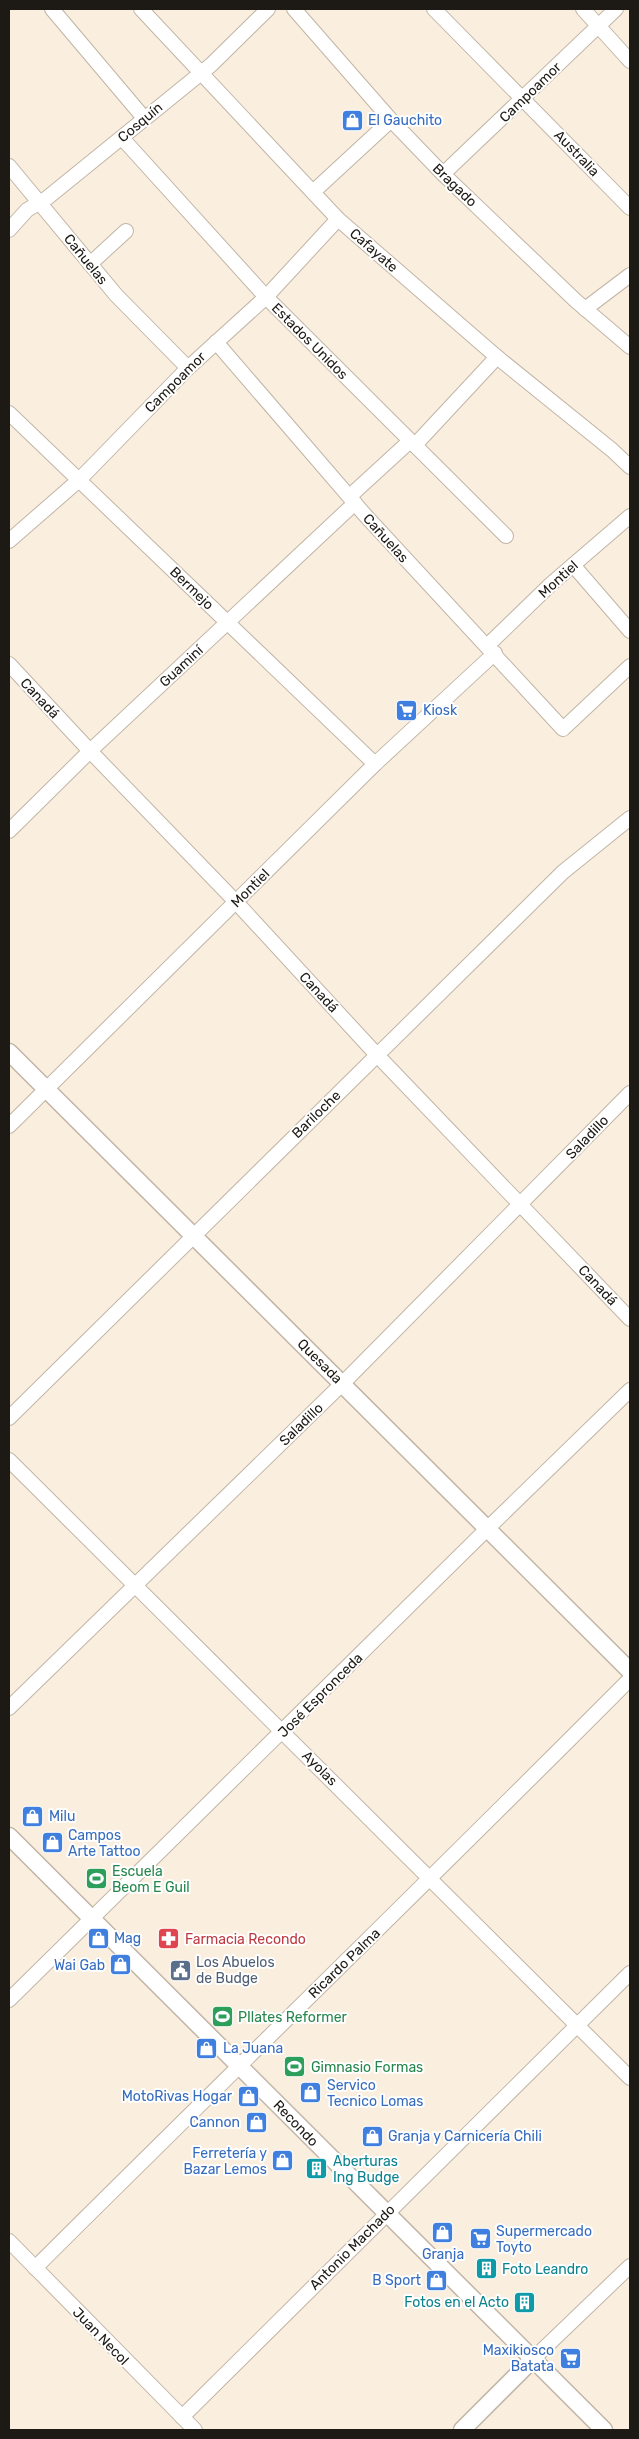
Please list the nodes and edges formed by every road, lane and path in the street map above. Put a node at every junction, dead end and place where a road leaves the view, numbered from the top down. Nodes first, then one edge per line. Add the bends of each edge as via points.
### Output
1 (52, 9) edge
2 (141, 9) edge
3 (268, 9) edge
4 (294, 9) edge
5 (434, 9) edge
6 (583, 9) edge
7 (616, 9) edge
8 (598, 24) junction
9 (630, 61) edge
10 (200, 73) junction
11 (524, 98) junction
12 (144, 118) junction
13 (392, 120) junction
14 (122, 138) junction
15 (9, 166) edge
16 (443, 174) junction
17 (313, 192) junction
18 (39, 203) junction
19 (630, 208) edge
20 (338, 219) junction
21 (9, 230) edge
22 (126, 231) dead end
23 (90, 264) junction
24 (630, 275) edge
25 (266, 297) junction
26 (585, 309) junction
27 (216, 342) junction
28 (630, 347) edge
29 (498, 357) junction
30 (188, 368) junction
31 (9, 413) edge
32 (412, 443) junction
33 (630, 467) edge
34 (79, 480) junction
35 (353, 500) junction
36 (630, 516) edge
37 (506, 536) dead end
38 (9, 541) edge
39 (573, 565) junction
40 (227, 622) junction
41 (630, 631) edge
42 (492, 649) junction
43 (9, 664) edge
44 (630, 666) edge
45 (90, 751) junction
46 (375, 764) junction
47 (630, 818) edge
48 (9, 831) edge
49 (236, 902) junction
50 (9, 1052) edge
51 (376, 1055) junction
52 (47, 1089) junction
53 (630, 1092) edge
54 (9, 1126) edge
55 (522, 1204) junction
56 (192, 1234) junction
57 (630, 1319) edge
58 (342, 1384) junction
59 (630, 1390) edge
60 (9, 1418) edge
61 (9, 1460) edge
62 (486, 1529) junction
63 (135, 1586) junction
64 (630, 1671) edge
65 (630, 1679) edge
66 (9, 1708) edge
67 (283, 1732) junction
68 (9, 1836) edge
69 (431, 1879) junction
70 (91, 1919) junction
71 (630, 1973) edge
72 (9, 2000) edge
73 (578, 2025) junction
74 (239, 2064) junction
75 (630, 2078) edge
76 (385, 2214) junction
77 (9, 2241) edge
78 (630, 2266) edge
79 (36, 2268) junction
80 (533, 2359) junction
81 (182, 2417) junction
82 (195, 2430) edge
83 (462, 2430) edge
84 (604, 2430) edge

1 - 12 street
2 - 10 street, Cafayate
3 - 10 street, Cosquín
4 - 13 street, Bragado
5 - 11 street, Australia
6 - 8 street
7 - 8 street, Campoamor
8 - 9 street
8 - 11 street, Campoamor
10 - 12 street, Cosquín
10 - 17 street, Cafayate
11 - 16 street, Campoamor
11 - 19 street, Australia
12 - 14 street, Cosquín
13 - 16 street, Bragado
13 - 17 street
14 - 18 street, Cosquín
14 - 25 street, Estados Unidos
15 - 18 street, Cañuelas
16 - 26 street, Bragado
17 - 20 street, Cafayate
18 - 21 street, Cosquín via 27,210
18 - 23 street, Cañuelas
20 - 25 street, Campoamor
20 - 29 street, Cafayate
22 - 23 street
23 - 30 street, Cañuelas via 136,318
24 - 26 street
25 - 27 street, Campoamor
25 - 32 street, Estados Unidos
26 - 28 street, Bragado
27 - 30 street, Campoamor
27 - 35 street, Cañuelas
29 - 32 street, Guaminí
29 - 33 street, Cafayate
30 - 34 street, Campoamor
31 - 34 street, Bermejo
32 - 35 street, Guaminí
32 - 37 street, Estados Unidos
34 - 38 street, Campoamor
34 - 40 street, Bermejo
35 - 40 street, Guaminí
35 - 42 street, Cañuelas via 424,580
36 - 39 street, Montiel
39 - 41 street
39 - 42 street, Montiel
40 - 45 street, Guaminí
40 - 46 street, Bermejo
42 - 44 street, Cañuelas via 563,729
42 - 46 street, Montiel
43 - 45 street, Canadá
45 - 48 street, Guaminí
45 - 49 street, Canadá
46 - 49 street, Montiel
47 - 51 street, Bariloche via 562,872
49 - 51 street, Canadá
49 - 52 street, Montiel
50 - 52 street, Quesada
51 - 55 street, Canadá
51 - 56 street, Bariloche
52 - 54 street, Montiel
52 - 56 street, Quesada
53 - 55 street, Saladillo
55 - 57 street, Canadá
55 - 58 street, Saladillo
56 - 58 street, Quesada
56 - 60 street, Bariloche
58 - 62 street, Quesada
58 - 63 street, Saladillo
59 - 62 street, José Espronceda
61 - 63 street, Ayolas
62 - 64 street, Quesada
62 - 67 street, José Espronceda
63 - 66 street, Saladillo
63 - 67 street, Ayolas
65 - 69 street, Ricardo Palma
67 - 69 street, Ayolas
67 - 70 street, José Espronceda
68 - 70 street, Recondo
69 - 73 street, Ayolas
69 - 74 street, Ricardo Palma
70 - 72 street, José Espronceda
70 - 74 street, Recondo
71 - 73 street, Antonio Machado
73 - 75 street, Ayolas
73 - 76 street, Antonio Machado
74 - 76 street, Recondo
74 - 79 street, Ricardo Palma
76 - 80 street, Recondo
76 - 81 street, Antonio Machado
77 - 79 street, Juan Necol
78 - 80 street
79 - 81 street, Juan Necol
80 - 83 street
80 - 84 street, Recondo
81 - 82 street, Juan Necol

